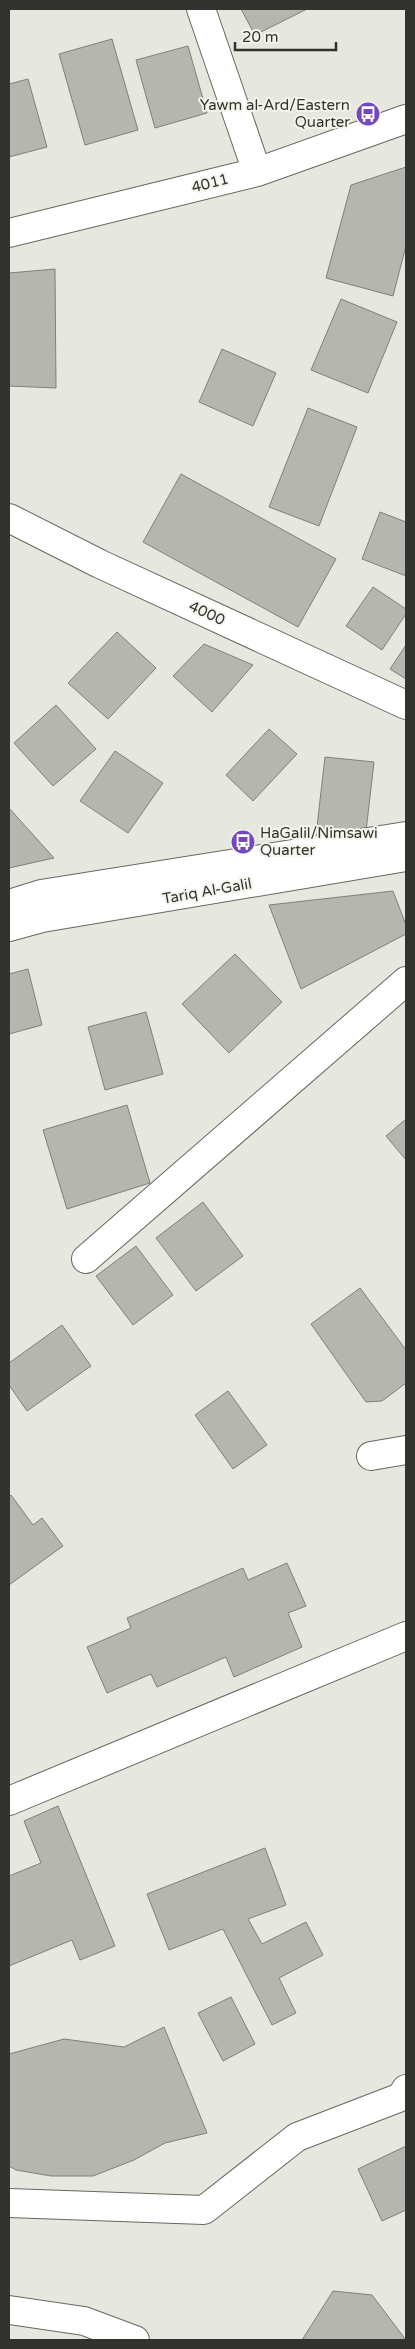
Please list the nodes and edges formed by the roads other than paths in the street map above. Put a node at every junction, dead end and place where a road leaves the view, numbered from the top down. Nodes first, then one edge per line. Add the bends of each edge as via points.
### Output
1 (201, 9) edge
2 (406, 119) edge
3 (257, 172) junction
4 (9, 233) edge
5 (9, 518) edge
6 (406, 705) edge
7 (406, 836) edge
8 (406, 857) edge
9 (9, 904) edge
10 (9, 927) edge
11 (406, 981) edge
12 (86, 1259) dead end
13 (406, 1450) edge
14 (371, 1456) dead end
15 (406, 1636) edge
16 (9, 1801) edge
17 (406, 2089) edge
18 (9, 2203) edge
19 (9, 2310) edge
20 (135, 2340) edge

1 - 3 street
2 - 3 street, 4011
3 - 4 street, 4011
5 - 6 street, 4000 via 109,568
7 - 9 street, Tariq Al-Galil via 41,894
8 - 10 street, Tariq Al-Galil via 42,918
11 - 12 street
13 - 14 street
15 - 16 street
17 - 18 street via 401,2097 297,2137 204,2210
19 - 20 street via 84,2321

